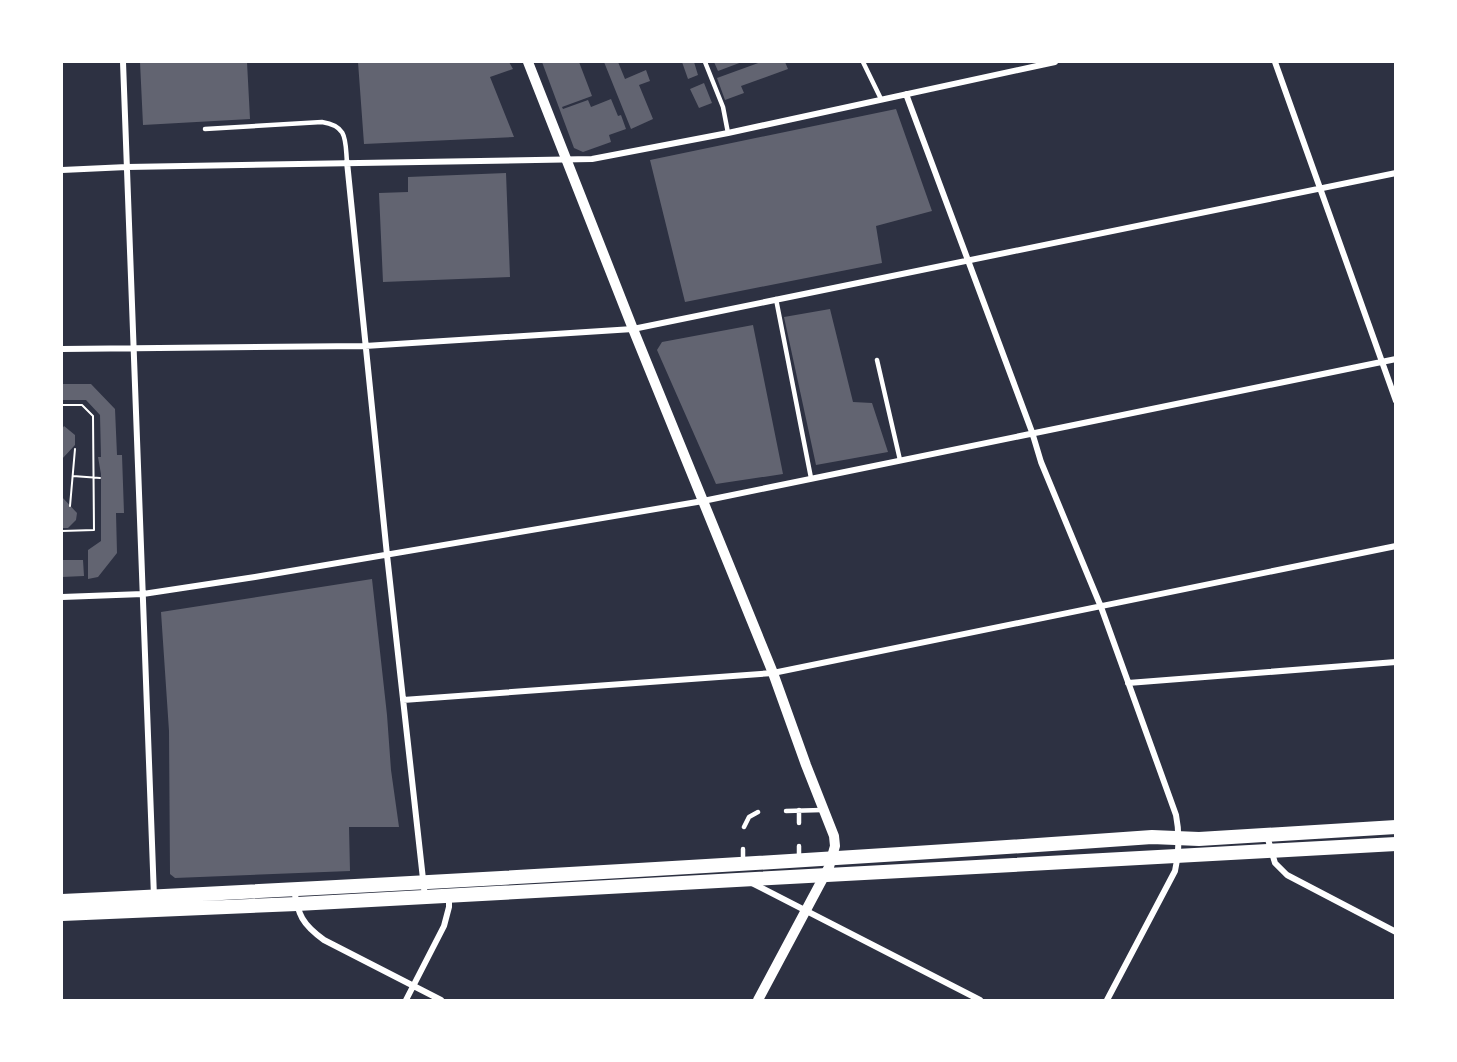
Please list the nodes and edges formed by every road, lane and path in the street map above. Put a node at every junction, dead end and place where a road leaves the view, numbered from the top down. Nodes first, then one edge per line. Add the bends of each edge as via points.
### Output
1 (123, 62) edge
2 (528, 62) edge
3 (705, 62) edge
4 (863, 62) edge
5 (1055, 62) edge
6 (1275, 62) edge
7 (1035, 64) edge
8 (906, 94) junction
9 (881, 99) junction
10 (205, 129) dead end
11 (728, 133) junction
12 (566, 160) junction
13 (347, 162) junction
14 (127, 166) junction
15 (62, 170) edge
16 (1395, 173) edge
17 (1320, 189) junction
18 (969, 261) junction
19 (776, 299) junction
20 (633, 329) junction
21 (365, 346) junction
22 (134, 347) junction
23 (62, 349) edge
24 (1395, 359) edge
25 (877, 360) dead end
26 (1381, 362) junction
27 (1395, 401) edge
28 (62, 405) edge
29 (1032, 432) junction
30 (75, 449) dead end
31 (900, 460) junction
32 (73, 476) junction
33 (93, 477) junction
34 (100, 478) dead end
35 (811, 478) junction
36 (703, 501) junction
37 (70, 506) dead end
38 (62, 531) edge
39 (1395, 546) edge
40 (387, 555) junction
41 (143, 594) junction
42 (62, 597) edge
43 (1101, 606) junction
44 (1395, 662) edge
45 (773, 673) junction
46 (1128, 683) junction
47 (403, 700) junction
48 (799, 810) junction
49 (825, 810) junction
50 (786, 811) dead end
51 (758, 812) dead end
52 (799, 823) dead end
53 (744, 827) dead end
54 (1395, 827) edge
55 (1267, 835) junction
56 (1179, 839) junction
57 (1395, 844) edge
58 (798, 846) dead end
59 (743, 849) dead end
60 (1271, 852) junction
61 (1179, 855) junction
62 (833, 859) junction
63 (799, 861) junction
64 (743, 864) junction
65 (825, 876) junction
66 (744, 879) junction
67 (448, 888) junction
68 (294, 889) junction
69 (424, 890) junction
70 (62, 901) edge
71 (154, 903) junction
72 (297, 904) junction
73 (806, 910) junction
74 (62, 914) edge
75 (1395, 932) edge
76 (413, 986) junction
77 (406, 1000) edge
78 (441, 1000) edge
79 (758, 1000) edge
80 (980, 1000) edge
81 (1107, 1000) edge

1 - 14 street
2 - 12 street
3 - 11 lane via 723,107
4 - 9 lane
5 - 7 street
6 - 17 street
7 - 8 street
8 - 9 street
8 - 18 street
9 - 11 street
10 - 13 lane via 330,123 344,134
11 - 12 street via 592,159
12 - 13 street
12 - 20 street
13 - 14 street
13 - 21 street
14 - 15 street
14 - 22 street
16 - 17 street
17 - 18 street
17 - 26 street
18 - 19 street
18 - 29 street
19 - 20 street
19 - 35 lane
20 - 21 street
20 - 36 street
21 - 22 street
21 - 40 street
22 - 23 street
22 - 41 street
24 - 26 street
25 - 31 lane
26 - 27 street
26 - 29 street
28 - 33 path via 82,405 93,416
29 - 31 street
29 - 43 street
30 - 32 path
31 - 35 street
32 - 33 path
32 - 37 path
33 - 34 path
33 - 38 path via 94,530
35 - 36 street
36 - 40 street
36 - 45 street
39 - 43 street
40 - 41 street
40 - 47 street
41 - 42 street
41 - 71 street
43 - 45 street
43 - 46 street
44 - 46 street
45 - 47 street
45 - 49 street
46 - 56 street via 1176,815
47 - 69 street
48 - 49 lane
48 - 50 lane
48 - 52 lane
49 - 62 street via 835,840
51 - 53 lane via 749,817
54 - 55 main road
55 - 56 main road
55 - 60 street
56 - 61 street
56 - 62 main road via 1152,837
57 - 60 main road
58 - 63 lane
59 - 64 lane
60 - 61 main road
60 - 75 street via 1287,875
61 - 65 main road
61 - 81 street via 1170,883
62 - 63 main road
62 - 65 street
63 - 64 main road
64 - 67 main road
65 - 66 main road
65 - 73 street
66 - 67 main road
66 - 73 street
67 - 69 main road
67 - 76 street via 444,926
68 - 69 main road
68 - 71 main road
68 - 72 street
69 - 72 main road
70 - 71 main road
71 - 72 main road
71 - 74 main road
72 - 76 street via 305,925 324,940
73 - 79 street
73 - 80 street
76 - 77 street
76 - 78 street

